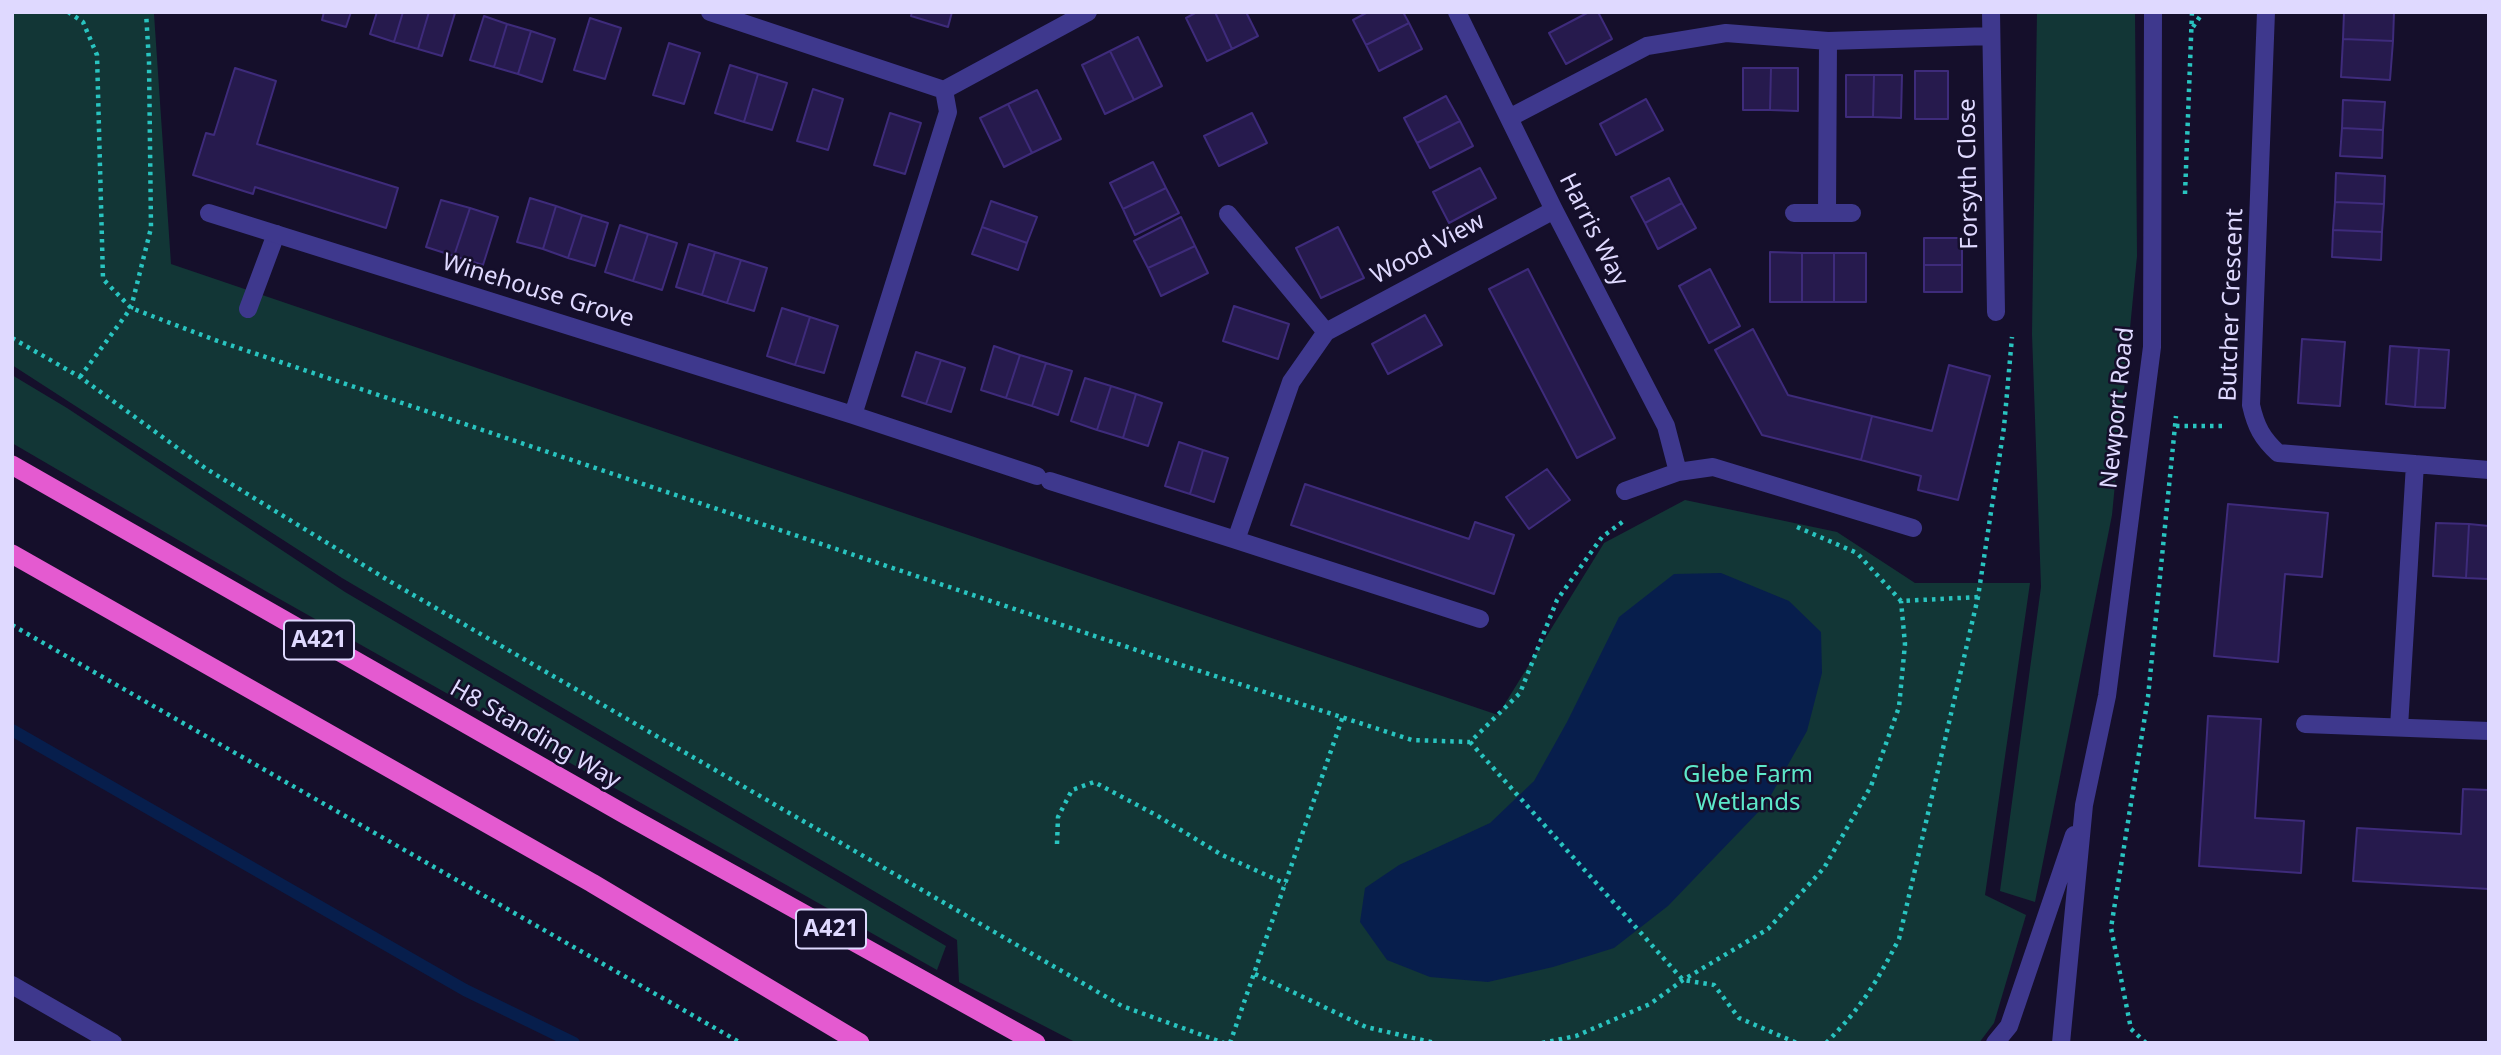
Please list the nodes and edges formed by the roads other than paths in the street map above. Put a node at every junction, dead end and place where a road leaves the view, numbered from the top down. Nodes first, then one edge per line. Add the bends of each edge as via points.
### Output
1 (710, 12) edge
2 (1088, 12) edge
3 (1457, 12) edge
4 (1991, 12) edge
5 (2153, 12) edge
6 (2266, 12) edge
7 (764, 20) edge
8 (1991, 36) junction
9 (1828, 41) junction
10 (944, 90) junction
11 (1509, 118) junction
12 (1554, 210) junction
13 (209, 213) dead end
14 (1794, 213) dead end
15 (1827, 213) junction
16 (1853, 213) dead end
17 (1228, 214) dead end
18 (276, 233) junction
19 (248, 309) dead end
20 (1996, 312) dead end
21 (1326, 332) junction
22 (853, 415) junction
23 (2415, 464) junction
24 (12, 465) edge
25 (2489, 470) edge
26 (1678, 471) junction
27 (1625, 491) dead end
28 (1913, 528) dead end
29 (1236, 540) junction
30 (12, 554) edge
31 (1480, 619) dead end
32 (2305, 724) dead end
33 (2399, 727) junction
34 (2489, 731) edge
35 (2084, 805) junction
36 (12, 985) edge
37 (113, 1043) edge
38 (860, 1043) edge
39 (1036, 1043) edge
40 (1995, 1043) edge
41 (2061, 1043) edge

1 - 7 street
2 - 10 street
3 - 11 street, Harris Way
4 - 8 street, Forsyth Close
5 - 35 street, Newport Road via 2152,346 2107,696
6 - 23 street, Butcher Crescent via 2251,405 2255,425 2278,453
7 - 10 street
8 - 9 street
8 - 20 street, Forsyth Close
9 - 11 street via 1726,33 1647,46
9 - 15 street
10 - 22 street via 948,112
11 - 12 street, Harris Way
12 - 21 street, Wood View
12 - 26 street, Harris Way via 1666,426
13 - 18 street, Winehouse Grove
14 - 15 street
15 - 16 street
17 - 21 street
18 - 19 street
18 - 22 street, Winehouse Grove
21 - 29 street, Wood View via 1291,382
22 - 29 street, Winehouse Grove
23 - 25 street, Butcher Crescent
23 - 33 street
24 - 39 highway, H8 Standing Way / A421
26 - 27 street
26 - 28 street via 1713,467
29 - 31 street
30 - 38 highway via 592,883
32 - 33 street
33 - 34 street
35 - 40 street, Newport Road via 2009,1027
35 - 41 street, Newport Road
36 - 37 street

